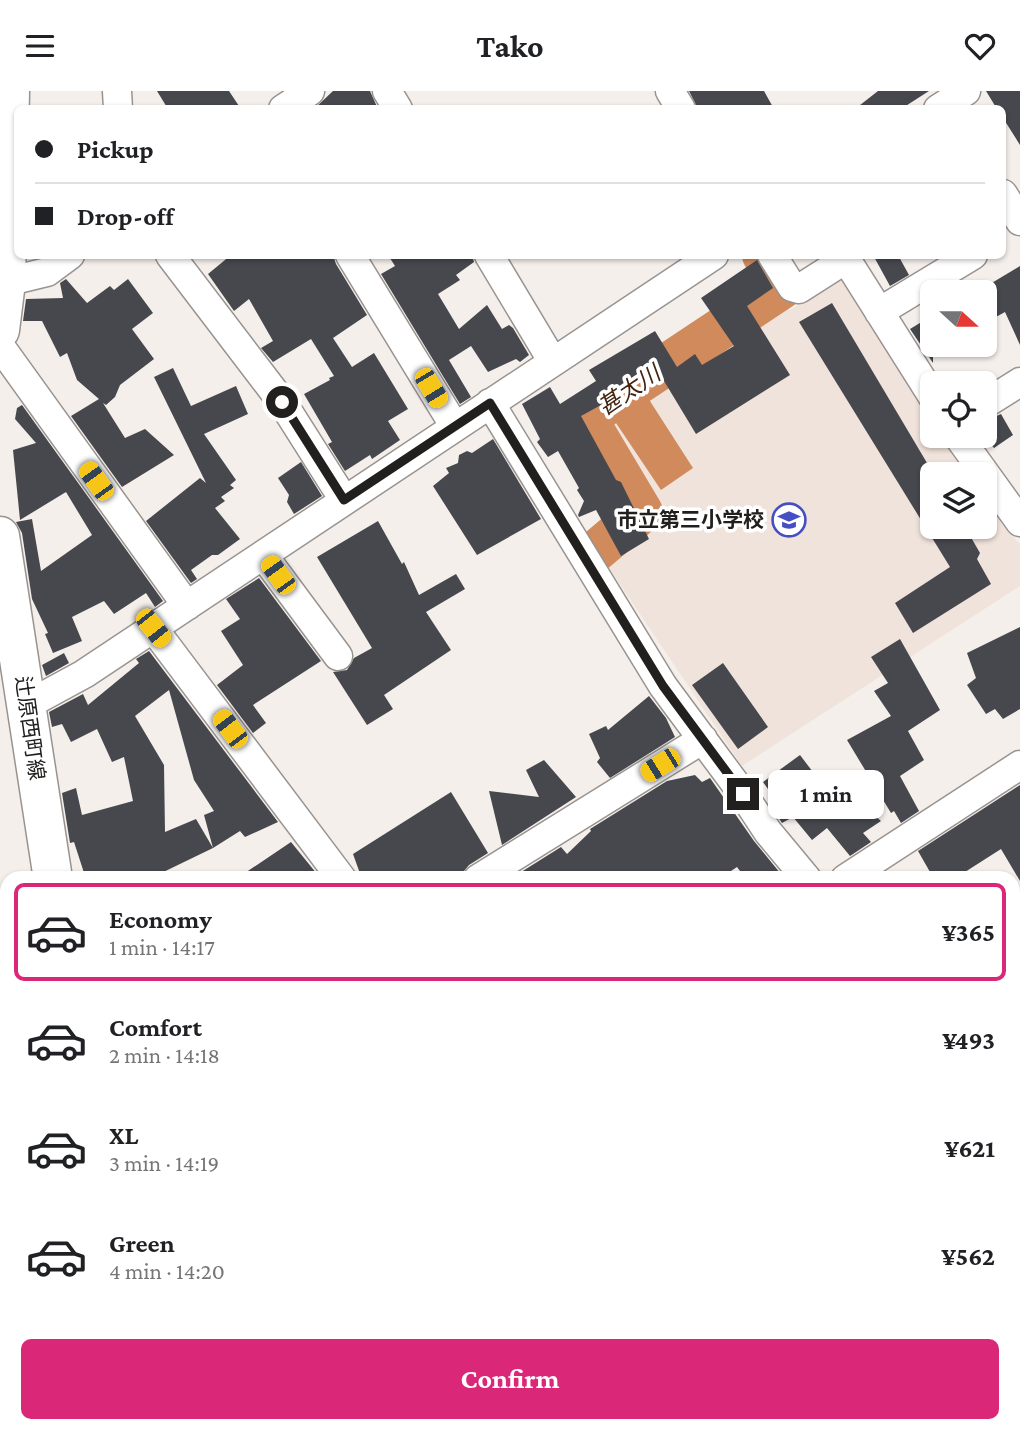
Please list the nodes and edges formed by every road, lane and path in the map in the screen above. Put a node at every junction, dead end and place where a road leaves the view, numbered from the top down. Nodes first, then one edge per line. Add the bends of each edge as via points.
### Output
1 (10, 91) edge
2 (310, 91) edge
3 (288, 105) edge
4 (1006, 199) edge
5 (1020, 221) edge
6 (65, 259) edge
7 (173, 259) edge
8 (352, 259) edge
9 (491, 259) edge
10 (708, 259) edge
11 (774, 259) edge
12 (846, 259) edge
13 (846, 259) edge
14 (966, 259) edge
15 (6, 282) junction
16 (879, 312) junction
17 (0, 330) edge
18 (0, 346) edge
19 (554, 362) junction
20 (920, 377) edge
21 (1020, 382) edge
22 (997, 396) edge
23 (490, 403) junction
24 (455, 426) junction
25 (967, 448) edge
26 (344, 500) junction
27 (1020, 522) edge
28 (0, 536) edge
29 (263, 555) junction
30 (187, 606) junction
31 (153, 628) junction
32 (338, 656) dead end
33 (27, 705) junction
34 (703, 739) junction
35 (1020, 765) edge
36 (51, 871) edge
37 (336, 871) edge
38 (491, 871) edge
39 (800, 871) edge
40 (857, 871) edge

1 - 15 main road
2 - 3 street
4 - 5 street
6 - 15 street via 47,272
7 - 26 street via 282,402
8 - 24 street
9 - 19 street
10 - 19 street
11 - 12 street via 792,288 799,289
13 - 16 street
14 - 16 street
15 - 17 main road
16 - 20 street
18 - 30 street
19 - 23 street
21 - 22 street
23 - 24 street
23 - 34 street via 663,686
24 - 26 street
25 - 27 street
26 - 29 street
28 - 33 main road, 辻原西町線
29 - 30 street
29 - 32 street
30 - 31 street
31 - 33 street
31 - 37 street
33 - 36 main road, 辻原西町線
34 - 38 street
34 - 39 street
35 - 40 street

